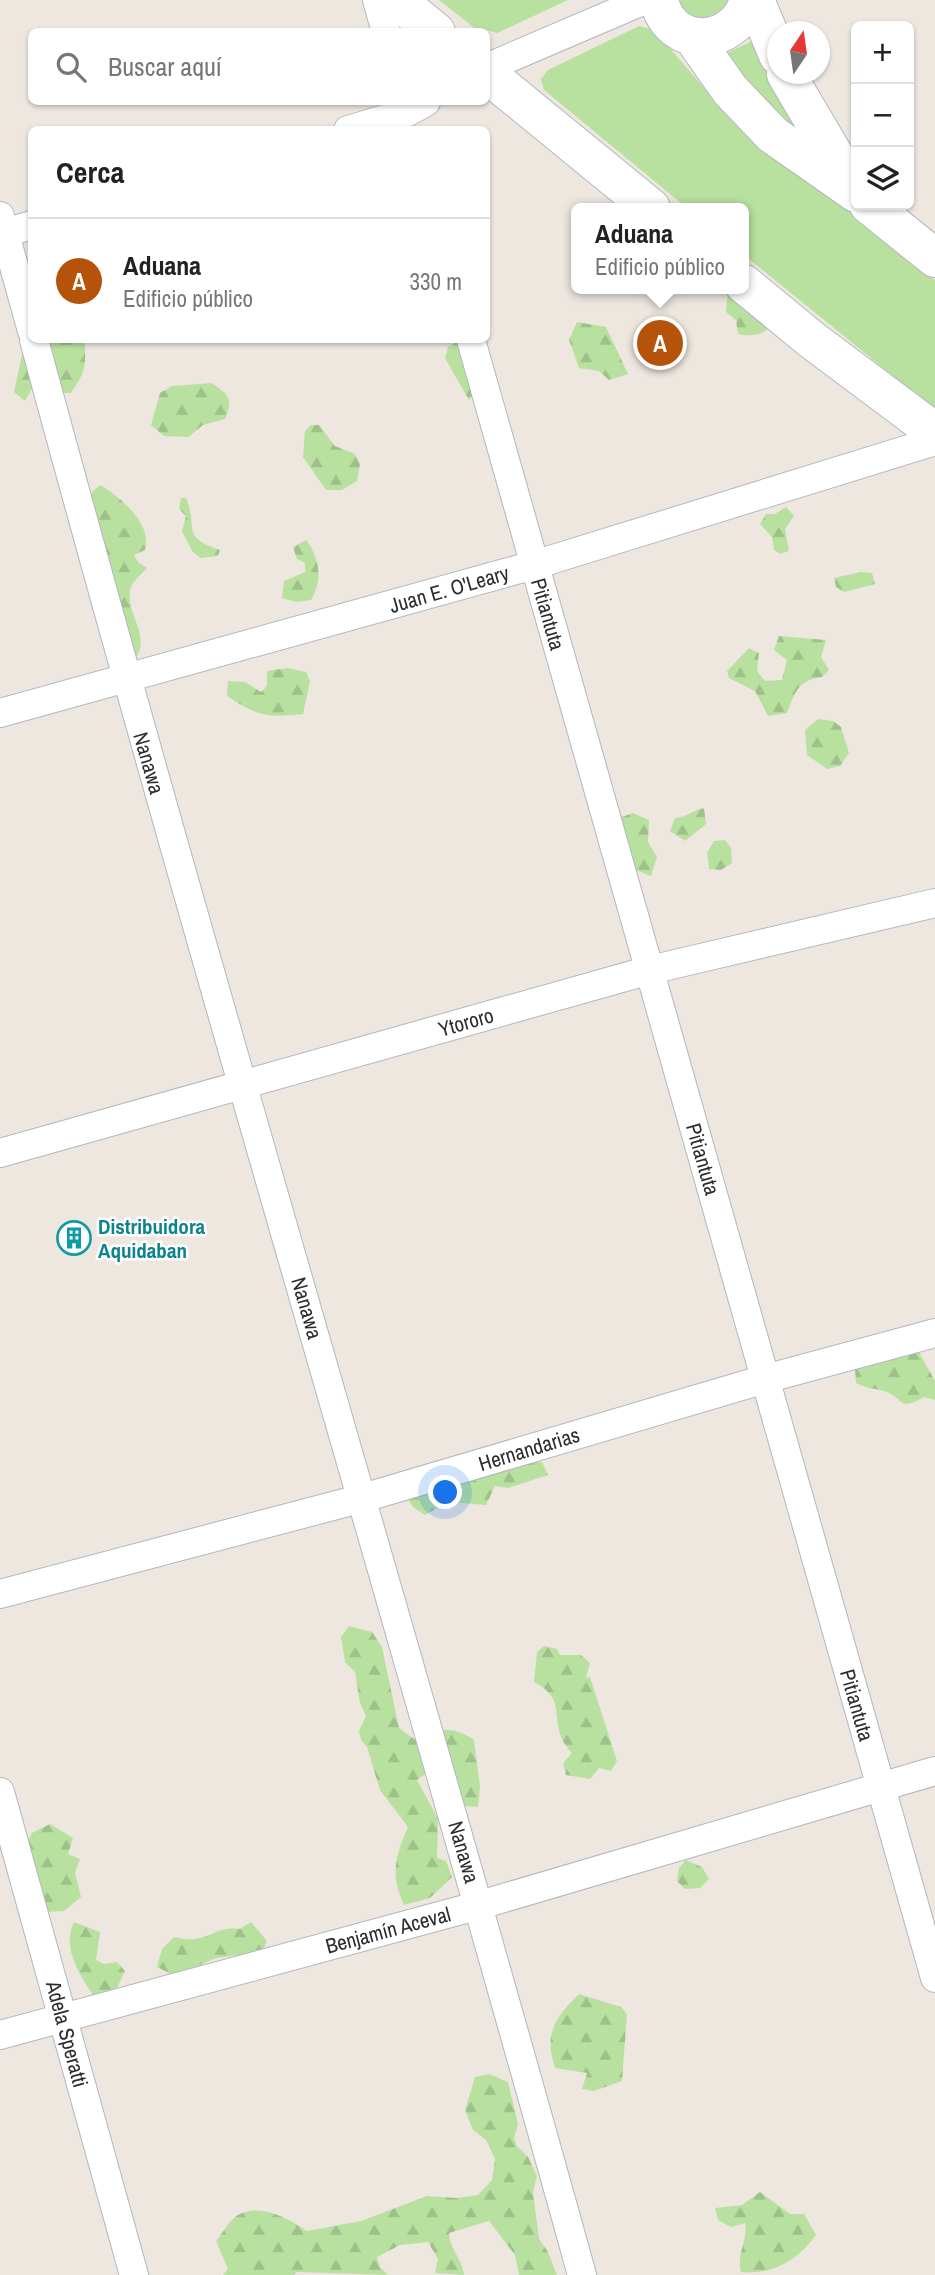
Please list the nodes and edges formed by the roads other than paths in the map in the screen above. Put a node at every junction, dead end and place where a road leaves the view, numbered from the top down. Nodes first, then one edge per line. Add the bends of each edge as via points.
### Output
1 (377, 0) edge
2 (397, 0) edge
3 (645, 0) edge
4 (659, 0) edge
5 (749, 0) edge
6 (755, 0) edge
7 (385, 28) edge
8 (431, 28) edge
9 (767, 29) edge
10 (692, 36) junction
11 (490, 69) edge
12 (490, 74) edge
13 (792, 84) edge
14 (413, 111) edge
15 (362, 126) edge
16 (851, 183) edge
17 (851, 189) edge
18 (646, 203) edge
19 (877, 210) edge
20 (28, 225) edge
21 (2, 228) edge
22 (935, 258) edge
23 (749, 288) edge
24 (28, 317) edge
25 (35, 343) edge
26 (472, 343) edge
27 (935, 432) edge
28 (935, 441) edge
29 (534, 565) junction
30 (126, 679) junction
31 (0, 713) edge
32 (935, 903) edge
33 (650, 970) junction
34 (241, 1085) junction
35 (0, 1153) edge
36 (935, 1333) edge
37 (765, 1379) junction
38 (363, 1499) junction
39 (0, 1594) edge
40 (935, 1771) edge
41 (880, 1787) junction
42 (0, 1792) edge
43 (480, 1905) junction
44 (935, 1978) edge
45 (63, 2019) junction
46 (0, 2035) edge
47 (134, 2275) edge
48 (582, 2275) edge

1 - 7 street
2 - 8 main road
3 - 11 street
4 - 10 main road via 668,21
5 - 10 main road via 734,27 707,38
6 - 9 main road
10 - 17 main road via 730,90 774,135
12 - 18 main road
13 - 16 main road
14 - 15 street
19 - 22 main road
20 - 21 street
21 - 24 street
23 - 27 main road
25 - 30 street, Nanawa
26 - 29 street, Pitiantuta
28 - 29 street, Juan E. O'Leary
29 - 30 street, Juan E. O'Leary
29 - 33 street, Pitiantuta
30 - 31 street, Juan E. O'Leary
30 - 34 street, Nanawa
32 - 33 street, Ytororo
33 - 34 street, Ytororo
33 - 37 street, Pitiantuta
34 - 35 street, Ytororo
34 - 38 street, Nanawa
36 - 37 street, Hernandarias
37 - 38 street, Hernandarias
37 - 41 street, Pitiantuta
38 - 39 street, Hernandarias
38 - 43 street, Nanawa
40 - 41 street, Benjamín Aceval
41 - 43 street, Benjamín Aceval
41 - 44 street, Pitiantuta
42 - 45 street, Adela Speratti
43 - 45 street, Benjamín Aceval
43 - 48 street, Nanawa
45 - 46 street, Benjamín Aceval
45 - 47 street, Adela Speratti

